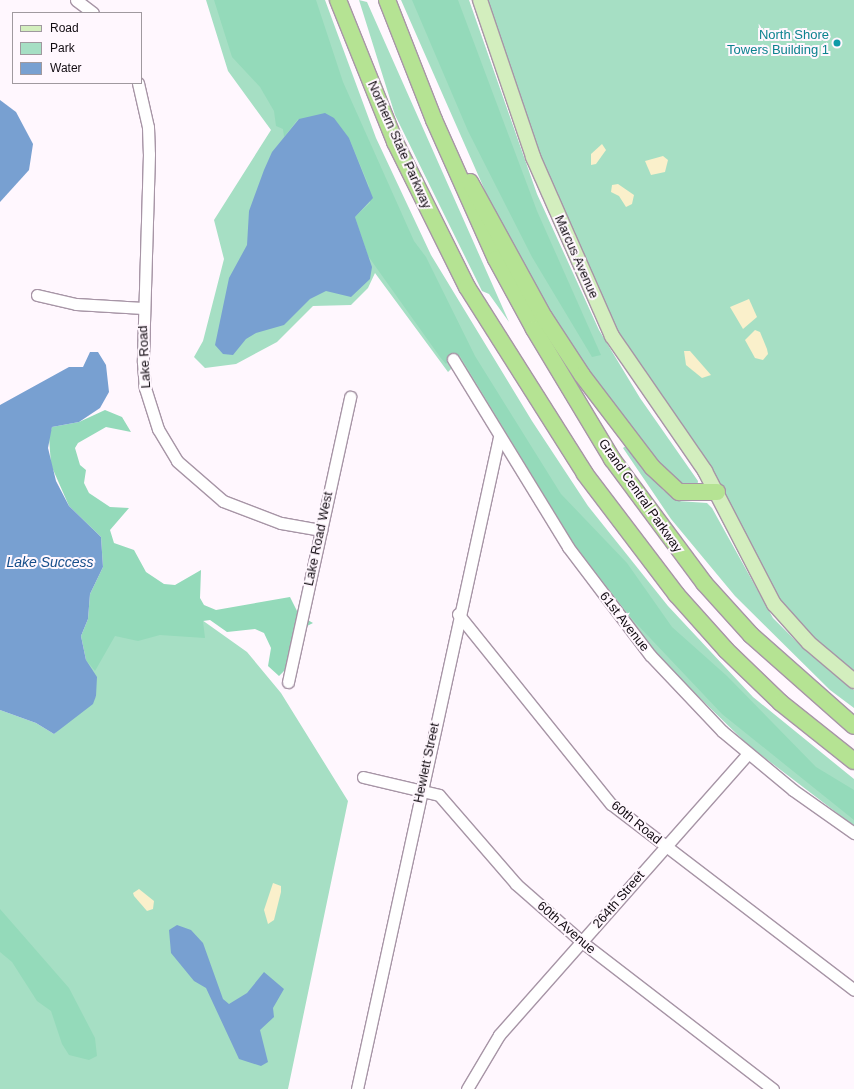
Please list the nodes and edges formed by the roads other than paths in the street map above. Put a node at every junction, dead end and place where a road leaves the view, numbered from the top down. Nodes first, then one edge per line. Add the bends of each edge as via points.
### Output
1 (76, 0) edge
2 (338, 0) edge
3 (388, 0) edge
4 (480, 0) edge
5 (92, 12) edge
6 (138, 84) edge
7 (434, 120) junction
8 (37, 295) dead end
9 (143, 308) junction
10 (453, 359) dead end
11 (350, 397) dead end
12 (499, 437) junction
13 (717, 492) junction
14 (321, 530) junction
15 (458, 614) junction
16 (854, 681) edge
17 (288, 682) dead end
18 (854, 726) edge
19 (748, 754) junction
20 (854, 761) edge
21 (363, 777) dead end
22 (421, 791) junction
23 (854, 833) edge
24 (666, 847) junction
25 (582, 942) junction
26 (854, 990) edge
27 (357, 1089) edge
28 (467, 1089) edge
29 (773, 1089) edge

1 - 5 street
2 - 20 highway, Northern State Parkway via 395,142 467,287 577,462 676,594 781,703
3 - 7 highway
4 - 13 main road, Marcus Avenue via 534,157 606,325
6 - 9 street, Lake Road via 148,127 149,154
7 - 13 highway via 544,317 582,375 652,467 679,492
7 - 18 highway, Grand Central Parkway via 480,225 571,393 677,550 751,635
8 - 9 street via 76,304
9 - 14 street, Lake Road via 145,388 158,429 177,461 207,490 237,508 282,523
10 - 12 street, 61st Avenue
11 - 14 street, Lake Road West
12 - 15 street, Hewlett Street
12 - 19 street, 61st Avenue via 614,612 697,706
13 - 16 main road, Marcus Avenue via 774,604 793,628
14 - 17 street, Lake Road West
15 - 22 street, Hewlett Street
15 - 24 street, 60th Road via 588,780 611,804
19 - 23 street, 61st Avenue
19 - 24 street, 264th Street
21 - 22 street, 60th Avenue
22 - 25 street, 60th Avenue via 439,795 516,884
22 - 27 street, Hewlett Street
24 - 25 street, 264th Street
24 - 26 street, 60th Road
25 - 28 street, 264th Street via 499,1035
25 - 29 street, 60th Avenue

